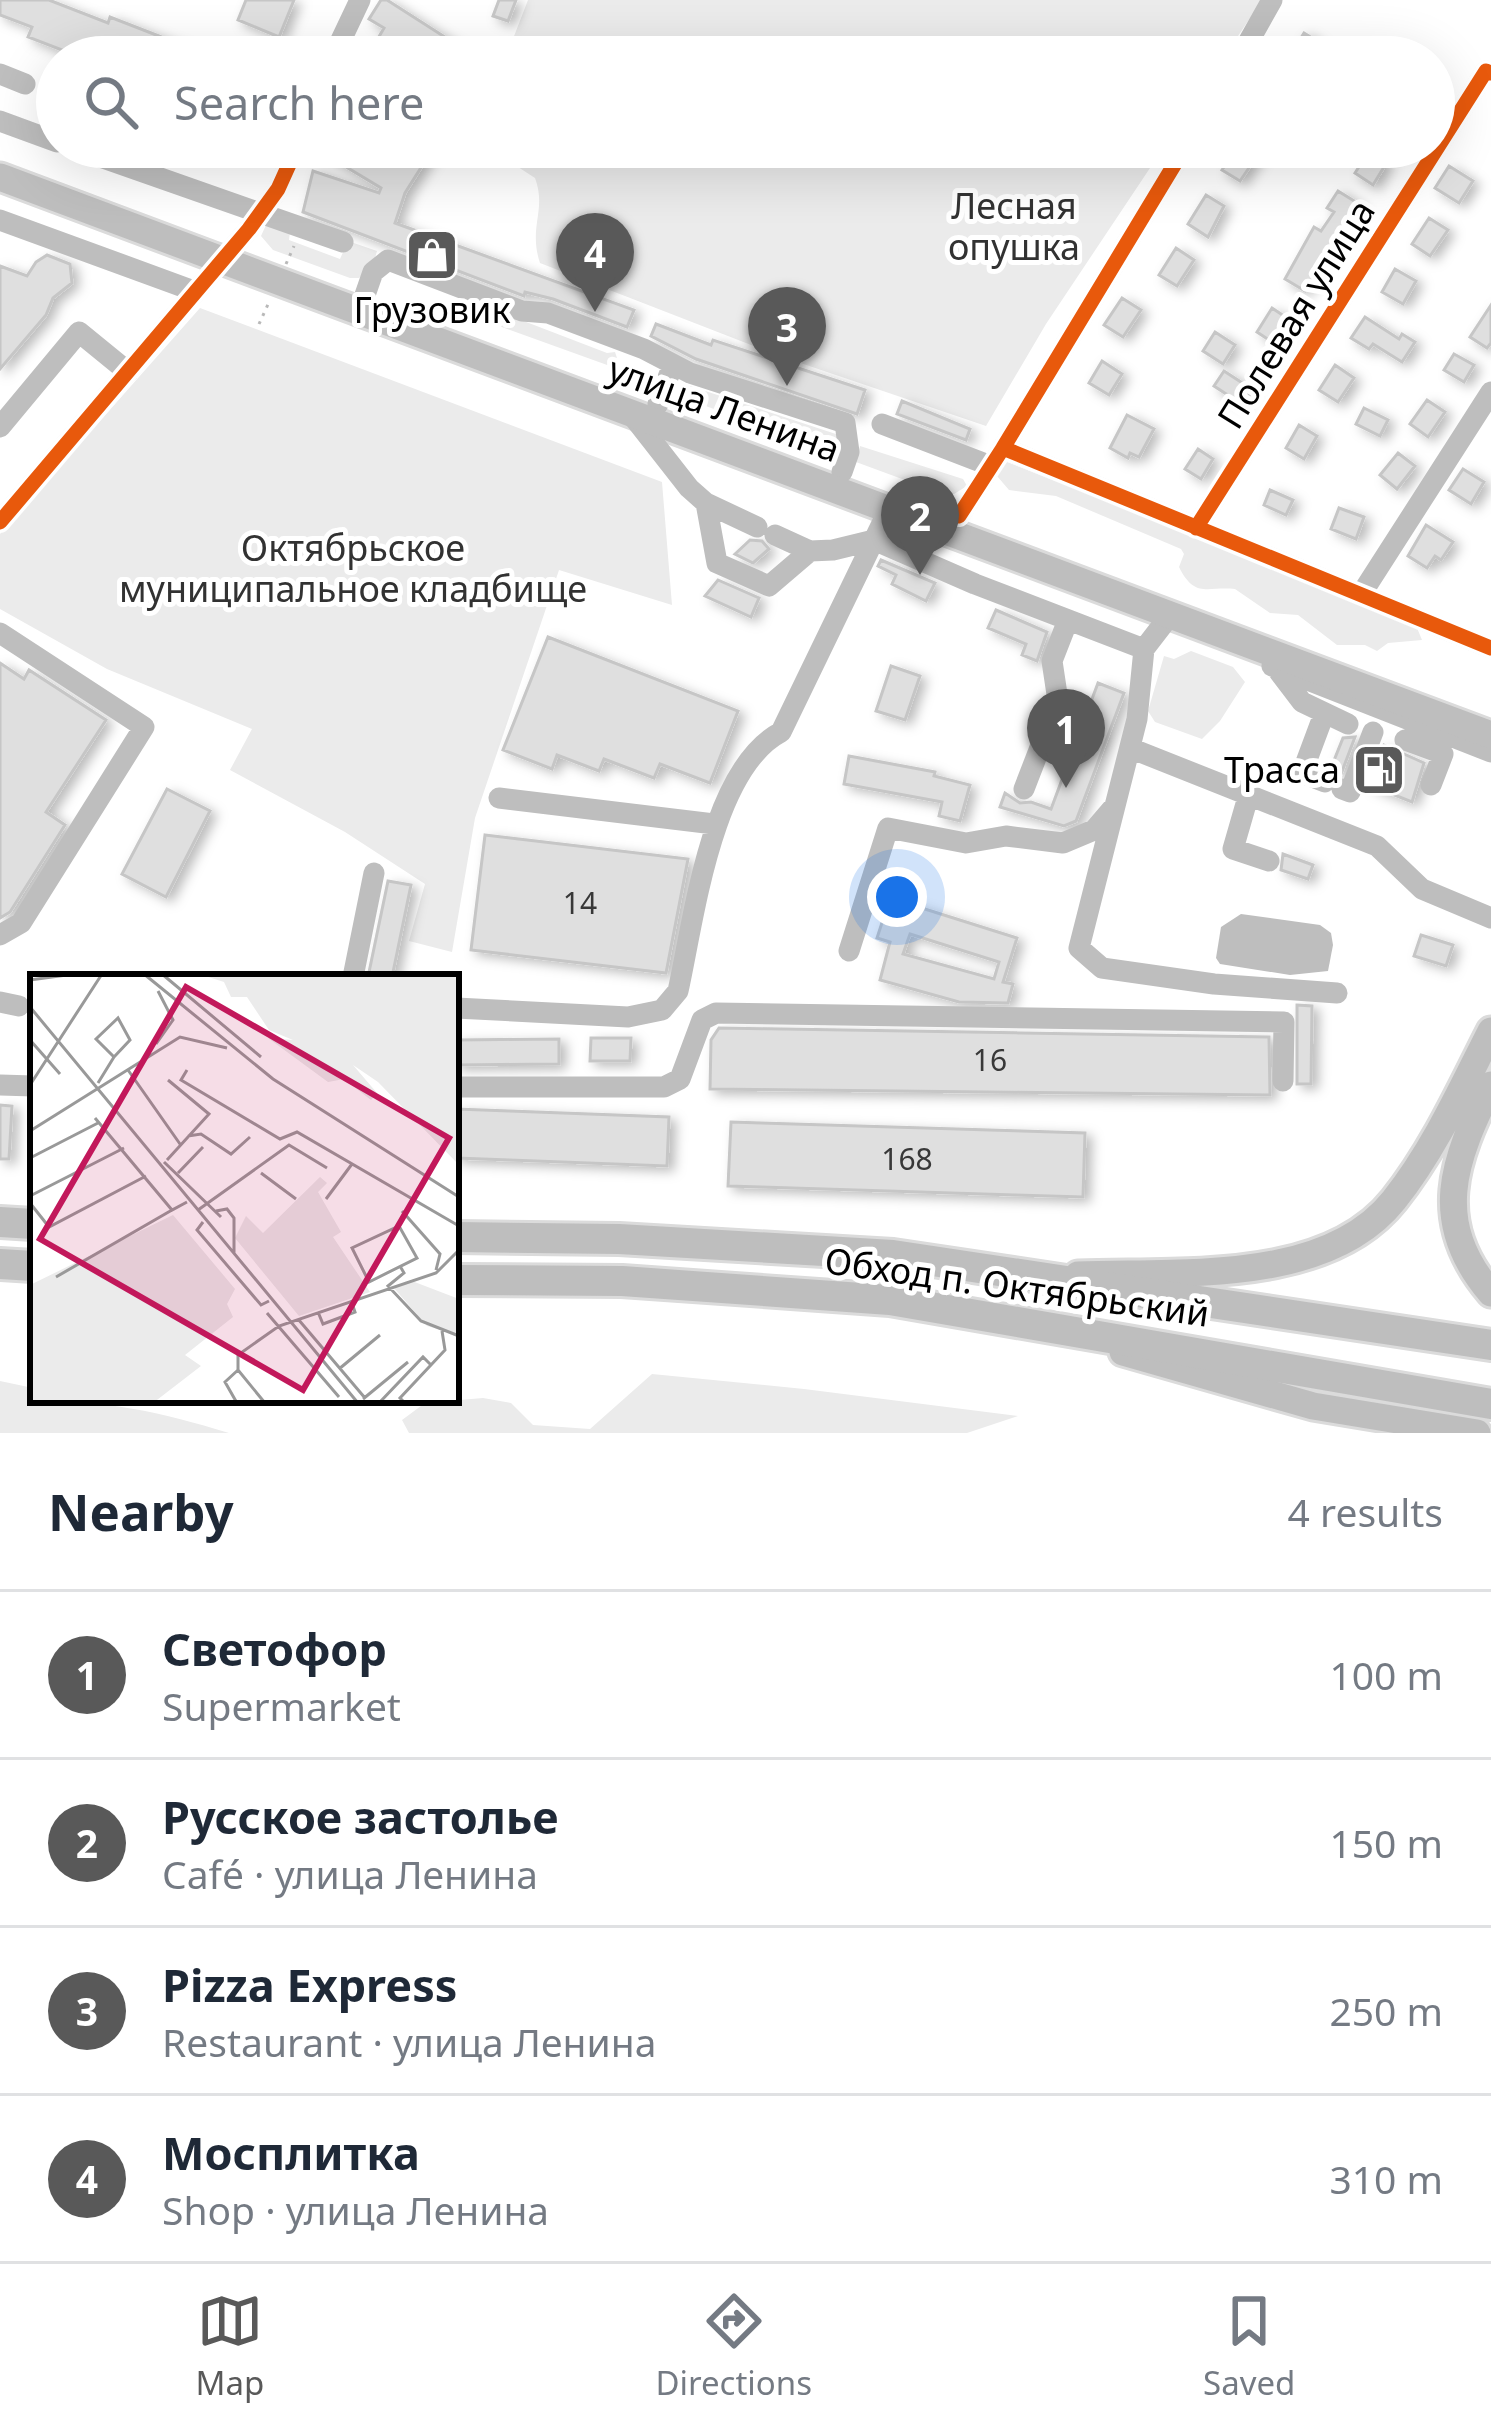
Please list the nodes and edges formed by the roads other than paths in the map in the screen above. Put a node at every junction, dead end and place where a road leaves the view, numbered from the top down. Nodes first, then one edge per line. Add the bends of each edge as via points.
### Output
1 (360, 0) edge
2 (1272, 0) edge
3 (343, 36) edge
4 (1252, 36) edge
5 (1488, 72) edge
6 (0, 74) edge
7 (25, 84) dead end
8 (1455, 123) edge
9 (2, 128) edge
10 (36, 137) edge
11 (0, 159) edge
12 (133, 168) edge
13 (289, 168) edge
14 (1172, 168) edge
15 (1426, 168) edge
16 (0, 177) edge
17 (261, 213) junction
18 (0, 220) edge
19 (343, 242) dead end
20 (228, 253) junction
21 (194, 291) junction
22 (365, 295) junction
23 (672, 367) junction
24 (128, 371) junction
25 (1491, 392) edge
26 (658, 404) junction
27 (631, 413) junction
28 (882, 424) dead end
29 (0, 427) edge
30 (997, 457) junction
31 (842, 472) junction
32 (9, 494) edge
33 (706, 503) junction
34 (890, 508) junction
35 (959, 516) junction
36 (0, 522) edge
37 (1196, 527) junction
38 (874, 540) junction
39 (810, 551) junction
40 (1362, 593) junction
41 (1176, 616) junction
42 (1068, 620) junction
43 (0, 633) edge
44 (1491, 648) edge
45 (1144, 649) junction
46 (1276, 669) junction
47 (1324, 715) junction
48 (1491, 716) edge
49 (1362, 728) junction
50 (1409, 732) junction
51 (1491, 735) edge
52 (1130, 748) junction
53 (1491, 752) edge
54 (1431, 785) dead end
55 (1024, 789) dead end
56 (1248, 797) junction
57 (499, 798) dead end
58 (1116, 803) junction
59 (715, 824) junction
60 (1269, 861) dead end
61 (374, 873) dead end
62 (1491, 918) edge
63 (0, 935) edge
64 (849, 951) dead end
65 (354, 974) edge
66 (1337, 993) dead end
67 (459, 1008) edge
68 (1491, 1031) edge
69 (1283, 1081) dead end
70 (459, 1087) edge
71 (1476, 1097) edge
72 (0, 1222) edge
73 (30, 1224) edge
74 (459, 1238) edge
75 (0, 1264) edge
76 (30, 1266) edge
77 (1049, 1276) junction
78 (459, 1280) edge
79 (1491, 1293) edge
80 (1015, 1322) junction
81 (1491, 1345) edge
82 (1491, 1404) edge
83 (1477, 1433) edge

1 - 3 street
2 - 4 street
5 - 8 street, Полевая улица
6 - 7 street
9 - 10 street
11 - 20 main road, улица Ленина
12 - 17 street
13 - 17 street
14 - 30 street
15 - 37 street, Полевая улица
16 - 20 main road, улица Ленина
17 - 19 street
17 - 20 street
18 - 21 street
20 - 21 street
20 - 22 main road, улица Ленина
20 - 27 main road, улица Ленина
21 - 24 street
22 - 23 street via 388,260 644,349
22 - 26 main road, улица Ленина
23 - 26 street
23 - 31 street via 844,423 849,452
24 - 29 street via 79,332
24 - 32 street
25 - 40 street
26 - 31 main road, улица Ленина
27 - 33 street
27 - 34 main road, улица Ленина
28 - 30 street
30 - 35 street
30 - 37 street
31 - 35 main road, улица Ленина
32 - 36 street
33 - 39 street
33 - 39 street via 717,563 769,586
34 - 38 street
34 - 41 main road, улица Ленина
35 - 48 main road, улица Ленина
37 - 40 street
38 - 39 street
38 - 42 street
38 - 59 street via 781,732 760,742
40 - 44 street
41 - 45 street
41 - 46 street
41 - 51 main road, улица Ленина
42 - 45 street
42 - 55 street via 1052,661 1058,701
43 - 63 street via 144,727 21,923
45 - 52 street
46 - 47 street
46 - 50 street
47 - 49 street
47 - 49 street via 1302,773 1350,792
49 - 50 street
50 - 53 street
50 - 54 street via 1443,754
52 - 56 street
52 - 58 street
56 - 60 street via 1232,850
56 - 62 street via 1377,847 1422,889
57 - 59 street
58 - 64 street via 1094,830 1063,843 1006,836 966,843 888,828
58 - 66 street via 1079,948 1102,968
59 - 67 street via 678,991 662,1010 628,1017
61 - 65 street
68 - 71 main road
69 - 70 street via 1284,1022 716,1013 702,1020 680,1079 664,1087
71 - 77 main road via 1392,1203 1326,1249 1265,1267
71 - 79 main road via 1452,1209 1466,1259
72 - 73 highway
74 - 77 highway, Обход п. Октябрьский via 893,1255
75 - 76 highway
77 - 81 highway, Обход п. Октябрьский
78 - 80 highway, Обход п. Октябрьский via 622,1281 890,1300
80 - 82 highway, Обход п. Октябрьский
80 - 83 main road via 1313,1406

